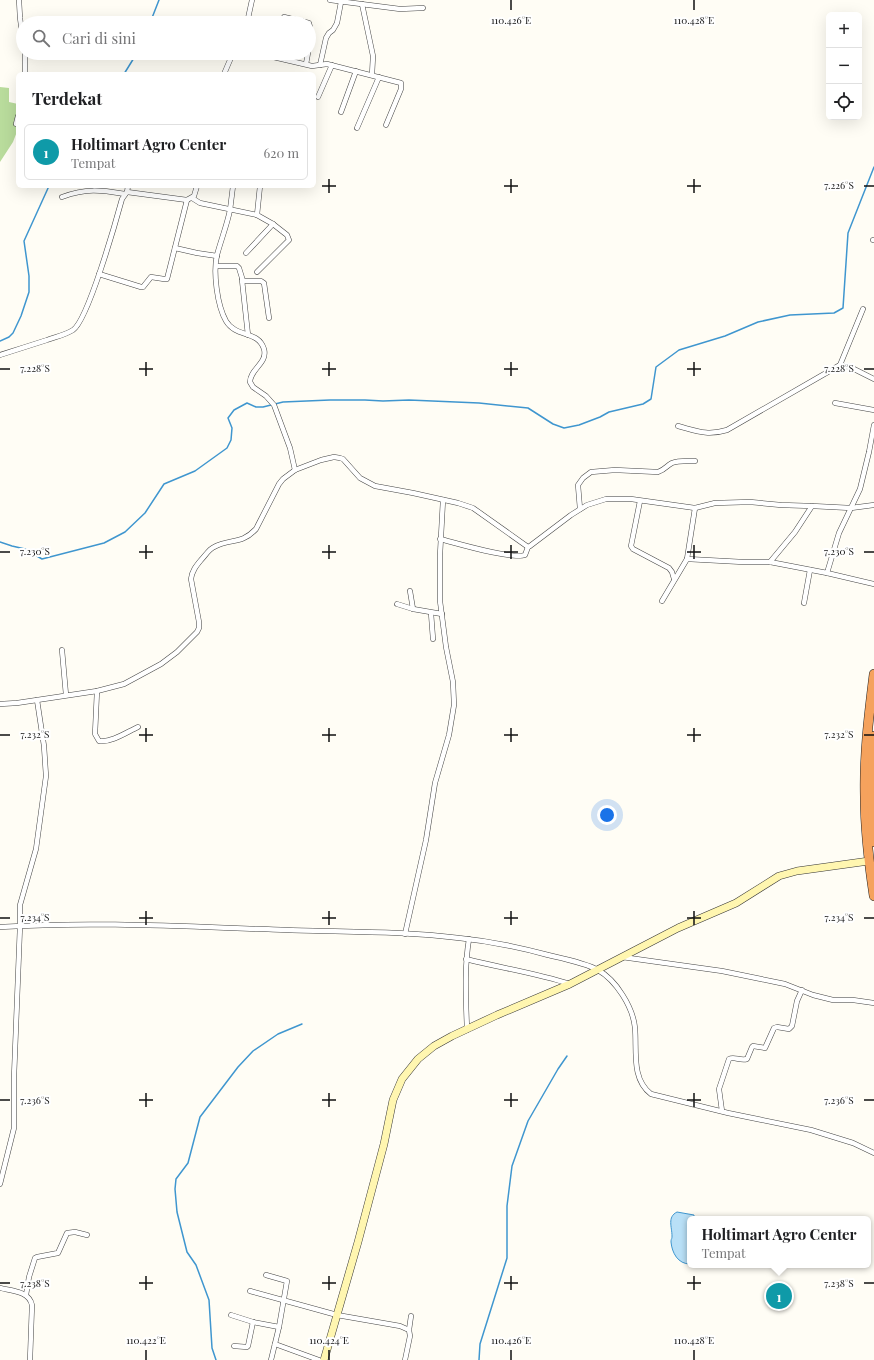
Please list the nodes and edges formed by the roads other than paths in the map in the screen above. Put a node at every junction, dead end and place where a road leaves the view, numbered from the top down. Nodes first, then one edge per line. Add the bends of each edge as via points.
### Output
1 (19, 0) edge
2 (252, 0) edge
3 (330, 0) edge
4 (338, 1) edge
5 (362, 4) junction
6 (423, 8) dead end
7 (21, 16) edge
8 (249, 16) edge
9 (25, 60) edge
10 (230, 60) edge
11 (288, 60) edge
12 (307, 60) edge
13 (306, 64) junction
14 (320, 64) junction
15 (332, 65) junction
16 (356, 71) junction
17 (25, 72) edge
18 (225, 72) edge
19 (372, 75) junction
20 (379, 77) junction
21 (318, 97) dead end
22 (341, 112) dead end
23 (386, 125) dead end
24 (357, 128) dead end
25 (127, 188) edge
26 (197, 188) edge
27 (233, 188) edge
28 (260, 188) edge
29 (126, 193) junction
30 (62, 197) dead end
31 (190, 199) junction
32 (230, 210) junction
33 (257, 215) junction
34 (273, 224) junction
35 (175, 248) junction
36 (246, 253) dead end
37 (217, 256) junction
38 (217, 266) junction
39 (257, 272) dead end
40 (99, 274) junction
41 (242, 280) junction
42 (863, 309) dead end
43 (269, 318) dead end
44 (248, 335) junction
45 (0, 355) edge
46 (840, 365) junction
47 (874, 379) edge
48 (835, 403) dead end
49 (874, 410) edge
50 (874, 424) edge
51 (678, 426) dead end
52 (695, 461) dead end
53 (295, 470) junction
54 (443, 500) junction
55 (640, 500) junction
56 (874, 505) edge
57 (812, 506) junction
58 (695, 508) junction
59 (851, 508) junction
60 (580, 509) junction
61 (440, 539) junction
62 (528, 546) junction
63 (688, 559) junction
64 (770, 562) junction
65 (810, 570) junction
66 (828, 573) junction
67 (674, 580) junction
68 (874, 584) edge
69 (410, 591) dead end
70 (662, 600) dead end
71 (804, 603) dead end
72 (397, 604) dead end
73 (413, 610) junction
74 (431, 613) junction
75 (442, 614) junction
76 (433, 639) dead end
77 (62, 650) dead end
78 (874, 674) edge
79 (97, 691) junction
80 (66, 695) junction
81 (37, 700) junction
82 (0, 704) edge
83 (138, 728) dead end
84 (874, 736) edge
85 (874, 842) edge
86 (869, 861) junction
87 (874, 896) edge
88 (20, 926) junction
89 (0, 927) edge
90 (405, 934) junction
91 (468, 939) junction
92 (622, 957) junction
93 (466, 959) junction
94 (598, 970) junction
95 (570, 984) junction
96 (802, 990) junction
97 (874, 1003) edge
98 (467, 1030) junction
99 (722, 1111) junction
100 (874, 1153) edge
101 (0, 1184) edge
102 (87, 1235) dead end
103 (266, 1276) dead end
104 (0, 1288) edge
105 (250, 1291) dead end
106 (26, 1294) junction
107 (283, 1300) junction
108 (337, 1315) junction
109 (231, 1316) dead end
110 (411, 1316) dead end
111 (252, 1322) junction
112 (279, 1327) junction
113 (409, 1330) junction
114 (275, 1344) junction
115 (234, 1346) dead end
116 (30, 1360) edge
117 (271, 1360) edge
118 (319, 1360) edge
119 (324, 1360) edge
120 (405, 1360) edge

1 - 7 street
2 - 8 street
3 - 4 street
4 - 5 street
4 - 14 street via 337,23 326,38
5 - 6 street via 400,9
5 - 19 street via 373,56
9 - 17 street
10 - 18 street
11 - 13 street
12 - 13 street
13 - 14 street
14 - 15 street
15 - 16 street
15 - 21 street
16 - 19 street
16 - 22 street
19 - 20 street
20 - 23 street via 402,84
20 - 24 street
25 - 29 street
26 - 31 street
27 - 32 street
28 - 33 street
29 - 30 street via 80,191
29 - 31 street
29 - 40 street
31 - 32 street
31 - 35 street
32 - 33 street
32 - 37 street
33 - 34 street
34 - 36 street
34 - 39 street via 288,235 289,240
35 - 37 street
35 - 40 street via 167,279 151,277 143,287 138,287
37 - 38 street
38 - 41 street via 237,266
38 - 44 street via 217,295 225,318 232,329
40 - 45 street via 83,315 73,330
41 - 43 street via 264,283
41 - 44 street
42 - 46 street
44 - 53 street via 258,340 264,349 263,360 250,382 273,404 288,440
46 - 47 street
46 - 51 street via 727,430 708,433
48 - 49 street
50 - 59 street via 860,490
52 - 60 street via 671,463 665,470 658,472 591,472 578,485
53 - 54 street via 337,457 343,459 360,478 375,486
53 - 79 street via 280,481 251,534 215,546 194,569 191,579 199,626 194,636 161,664 124,684
54 - 61 street
54 - 62 street via 473,508
55 - 58 street
55 - 60 street via 606,499
55 - 67 street via 631,546 669,568
56 - 59 street
57 - 58 street via 750,502 715,503
57 - 59 street
57 - 64 street
58 - 63 street
59 - 66 street via 839,533
60 - 62 street
61 - 62 street via 500,554 521,556 525,555
61 - 75 street
63 - 64 street
63 - 67 street
64 - 65 street
65 - 66 street
65 - 71 street
66 - 68 street
67 - 70 street
69 - 73 street
72 - 73 street
73 - 74 street
74 - 75 street
74 - 76 street
75 - 90 street via 454,705 448,739 435,783 426,840
77 - 80 street
78 - 86 highway via 865,770
79 - 80 street
79 - 83 street via 95,734 98,741
80 - 81 street
81 - 82 street
81 - 88 street via 46,776 36,849 20,905
84 - 85 highway
86 - 87 highway
86 - 92 street via 808,869 779,876 736,903 678,928
88 - 89 street
88 - 90 street via 124,925
88 - 101 street via 14,1128
90 - 91 street
91 - 93 street
91 - 94 street via 529,950
92 - 94 street
92 - 96 street via 722,971
93 - 95 street
93 - 98 street
94 - 95 street
94 - 99 street via 617,988 630,1009 635,1028 638,1074 644,1088 651,1094
95 - 98 street
96 - 97 street via 833,1000
96 - 99 street via 792,1026 774,1028 765,1048 753,1046 746,1060 729,1059 719,1089
98 - 108 street via 430,1049 415,1062 402,1080 393,1100 384,1144
99 - 100 street via 811,1130 853,1143
102 - 106 street via 66,1233 58,1254 35,1258
103 - 107 street via 287,1281
104 - 106 street
105 - 107 street
106 - 116 street via 32,1305
107 - 108 street
107 - 112 street
108 - 113 street via 400,1326
108 - 119 street
109 - 111 street
110 - 113 street
111 - 112 street
111 - 115 street via 247,1348
112 - 114 street
113 - 120 street
114 - 117 street
114 - 118 street

